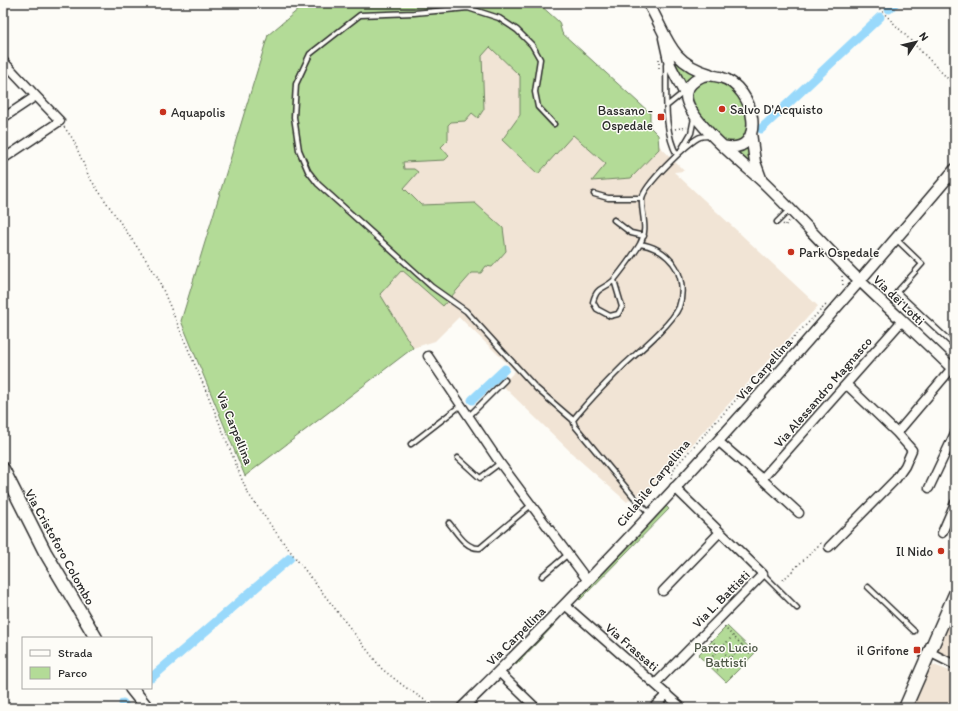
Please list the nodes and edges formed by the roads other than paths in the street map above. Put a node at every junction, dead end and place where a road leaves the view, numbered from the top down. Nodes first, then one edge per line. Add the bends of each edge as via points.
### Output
1 (648, 3) edge
2 (663, 34) junction
3 (666, 54) junction
4 (3, 61) edge
5 (712, 75) junction
6 (686, 92) junction
7 (36, 96) junction
8 (668, 106) junction
9 (693, 111) junction
10 (3, 118) edge
11 (554, 124) dead end
12 (752, 133) junction
13 (712, 136) junction
14 (723, 146) junction
15 (677, 155) junction
16 (3, 159) edge
17 (955, 169) edge
18 (763, 182) junction
19 (594, 194) dead end
20 (642, 198) junction
21 (789, 209) junction
22 (614, 220) dead end
23 (778, 221) road end
24 (644, 236) junction
25 (896, 239) junction
26 (640, 244) junction
27 (614, 280) junction
28 (860, 280) junction
29 (902, 321) junction
30 (955, 346) edge
31 (428, 356) dead end
32 (954, 367) edge
33 (505, 380) dead end
34 (846, 384) junction
35 (460, 406) junction
36 (468, 417) junction
37 (573, 420) junction
38 (955, 432) edge
39 (897, 434) junction
40 (718, 441) junction
41 (411, 444) dead end
42 (458, 458) dead end
43 (500, 463) junction
44 (3, 469) edge
45 (762, 479) junction
46 (672, 484) junction
47 (929, 488) dead end
48 (955, 503) edge
49 (531, 505) junction
50 (799, 513) dead end
51 (650, 514) junction
52 (449, 524) dead end
53 (720, 532) junction
54 (942, 533) dead end
55 (829, 547) road end
56 (567, 555) junction
57 (763, 574) junction
58 (542, 576) dead end
59 (588, 581) junction
60 (868, 587) dead end
61 (663, 590) dead end
62 (955, 594) edge
63 (565, 605) junction
64 (797, 608) dead end
65 (914, 631) dead end
66 (95, 637) edge
67 (929, 652) junction
68 (955, 665) edge
69 (499, 672) junction
70 (655, 684) junction
71 (132, 689) edge
72 (667, 694) junction
73 (147, 708) edge
74 (462, 708) edge
75 (536, 708) edge
76 (653, 708) edge
77 (682, 708) edge
78 (905, 708) edge

1 - 2 street, Via dei Lotti
2 - 3 street, Via dei Lotti
2 - 5 street, Via dei Lotti via 684,63 695,70
3 - 6 street, Via dei Lotti via 675,77
3 - 8 lane
4 - 7 street
5 - 6 street via 697,79
5 - 12 street, Via dei Lotti via 730,81 742,92 752,112
6 - 8 lane via 671,101
6 - 9 street, Via dei Lotti
7 - 10 street
7 - 16 street via 60,121
8 - 15 lane via 670,139
9 - 13 street, Via dei Lotti
9 - 15 lane via 694,126
11 - 37 lane via 538,107 535,92 540,59 532,45 517,30 499,18 468,8 360,15 310,54 296,84 294,117 299,150 308,172 432,287 466,311 536,388
12 - 14 street via 747,141 737,147
12 - 18 street, Via dei Lotti via 755,162
13 - 14 street, Via dei Lotti
13 - 15 lane via 698,138
14 - 18 street, Via dei Lotti
15 - 20 lane via 651,183
17 - 25 street, Via Carpellina
18 - 21 street, Via dei Lotti
19 - 20 lane via 608,198
20 - 24 lane
21 - 23 lane
21 - 28 street, Via dei Lotti
22 - 24 lane via 631,234
24 - 26 lane
25 - 28 street, Via Carpellina
25 - 30 lane via 922,264 897,292
26 - 27 lane
26 - 37 lane via 660,251 676,267 681,280 682,296 678,308 655,336
27 - 27 lane via 595,293 593,302 597,309 610,316 618,314 622,307
28 - 29 street, Via dei Lotti
28 - 40 street, Via Carpellina
29 - 32 street, Via dei Lotti
29 - 34 street, Via Alessandro Magnasco
31 - 35 street
32 - 39 street, Via dei Lotti
33 - 36 lane
34 - 39 street
34 - 45 street, Via Alessandro Magnasco
35 - 36 street
35 - 41 lane
36 - 43 street
37 - 51 lane via 575,426
38 - 47 street
39 - 55 street via 912,450 905,466 896,479
40 - 45 street
40 - 46 street, Via Carpellina
42 - 43 lane via 480,478
43 - 49 street
44 - 66 main road, Via Cristoforo Colombo via 45,552
45 - 50 street
46 - 51 street, Via Carpellina
46 - 53 street, Via L. Battisti
48 - 54 street
49 - 52 lane via 480,548 474,548 466,543
49 - 56 street
51 - 59 street, Via Carpellina
53 - 57 street, Via L. Battisti
53 - 61 street
56 - 58 lane
56 - 59 street
57 - 64 lane
57 - 70 street, Via L. Battisti
59 - 63 street, Via Carpellina
60 - 65 lane
62 - 67 main road
63 - 69 street, Via Carpellina
63 - 70 street, Via Frassati
67 - 68 street
67 - 78 main road
69 - 74 street, Via Carpellina
69 - 75 street
70 - 72 street, Via Frassati
71 - 73 main road
72 - 76 street
72 - 77 street, Via Frassati

